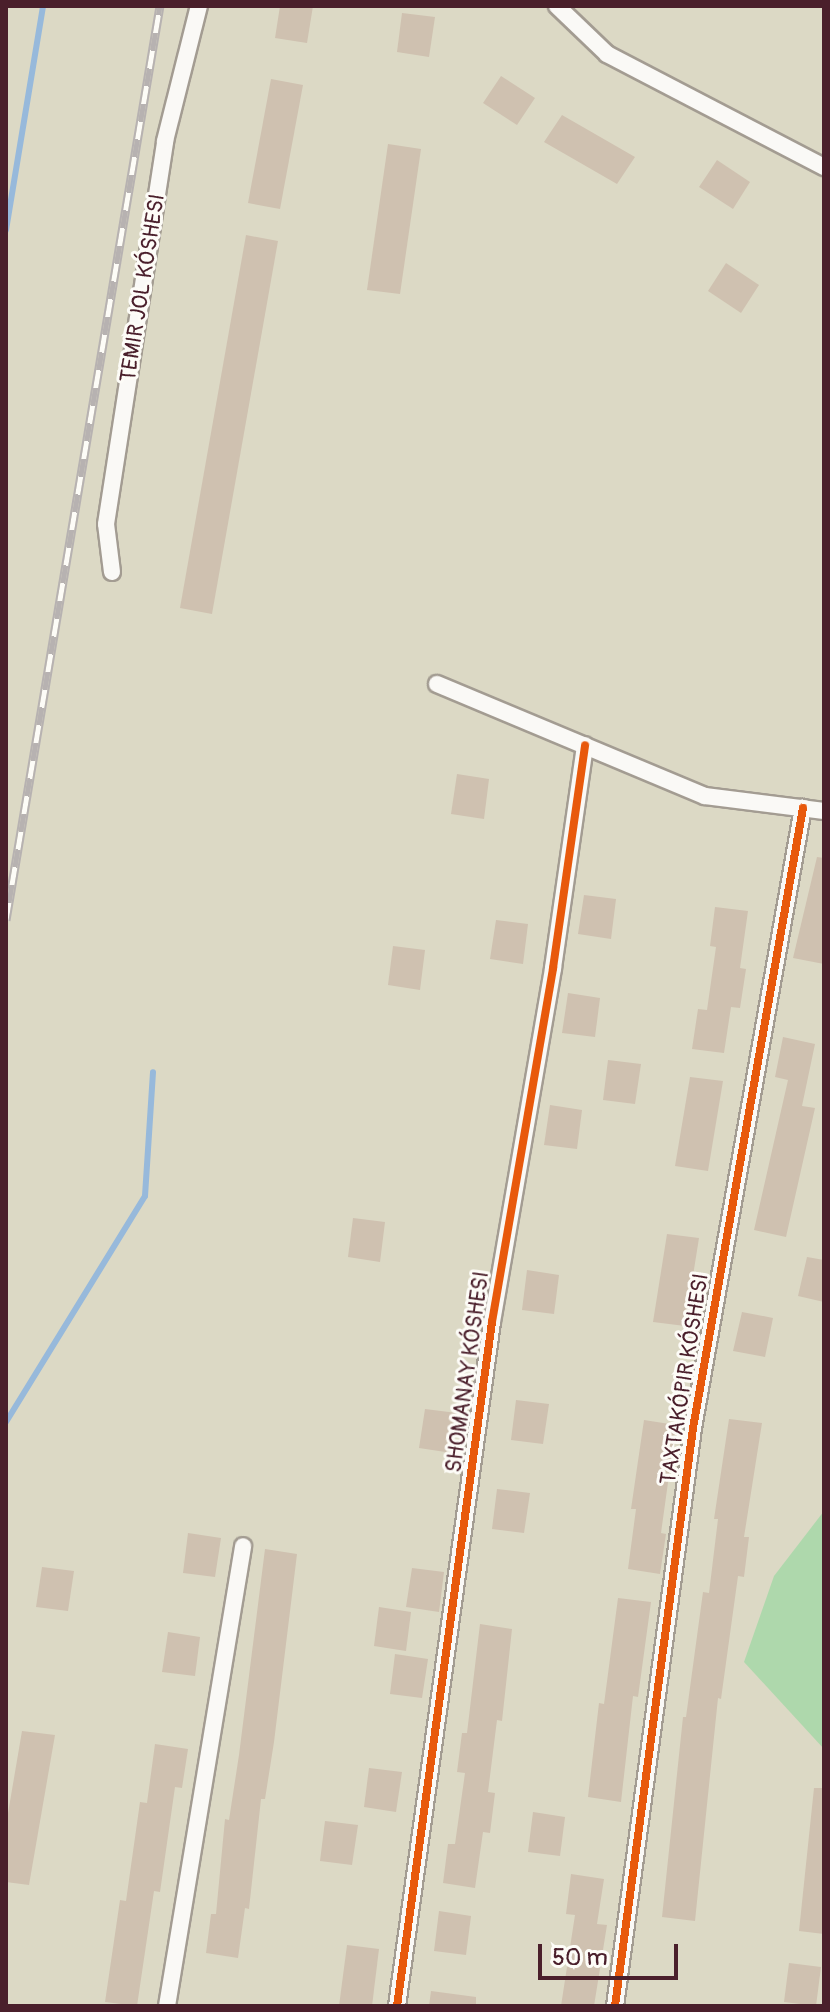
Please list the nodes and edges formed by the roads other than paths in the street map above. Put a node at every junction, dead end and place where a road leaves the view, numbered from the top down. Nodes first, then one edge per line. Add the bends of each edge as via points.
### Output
1 (199, 6) edge
2 (557, 6) edge
3 (824, 167) edge
4 (112, 572) dead end
5 (437, 684) dead end
6 (585, 745) junction
7 (803, 808) junction
8 (824, 811) edge
9 (243, 1546) dead end
10 (167, 2006) edge
11 (397, 2006) edge
12 (615, 2006) edge

1 - 4 street, TEMIR JOL KÓSHESI via 165,141 113,478 106,524
2 - 3 street via 607,54
5 - 6 street
6 - 7 street via 705,796
6 - 11 street, SHOMANAY KÓSHESI via 492,1322
7 - 8 street
7 - 12 street, TAXTAKÓPIR KÓSHESI via 693,1428
9 - 10 street

